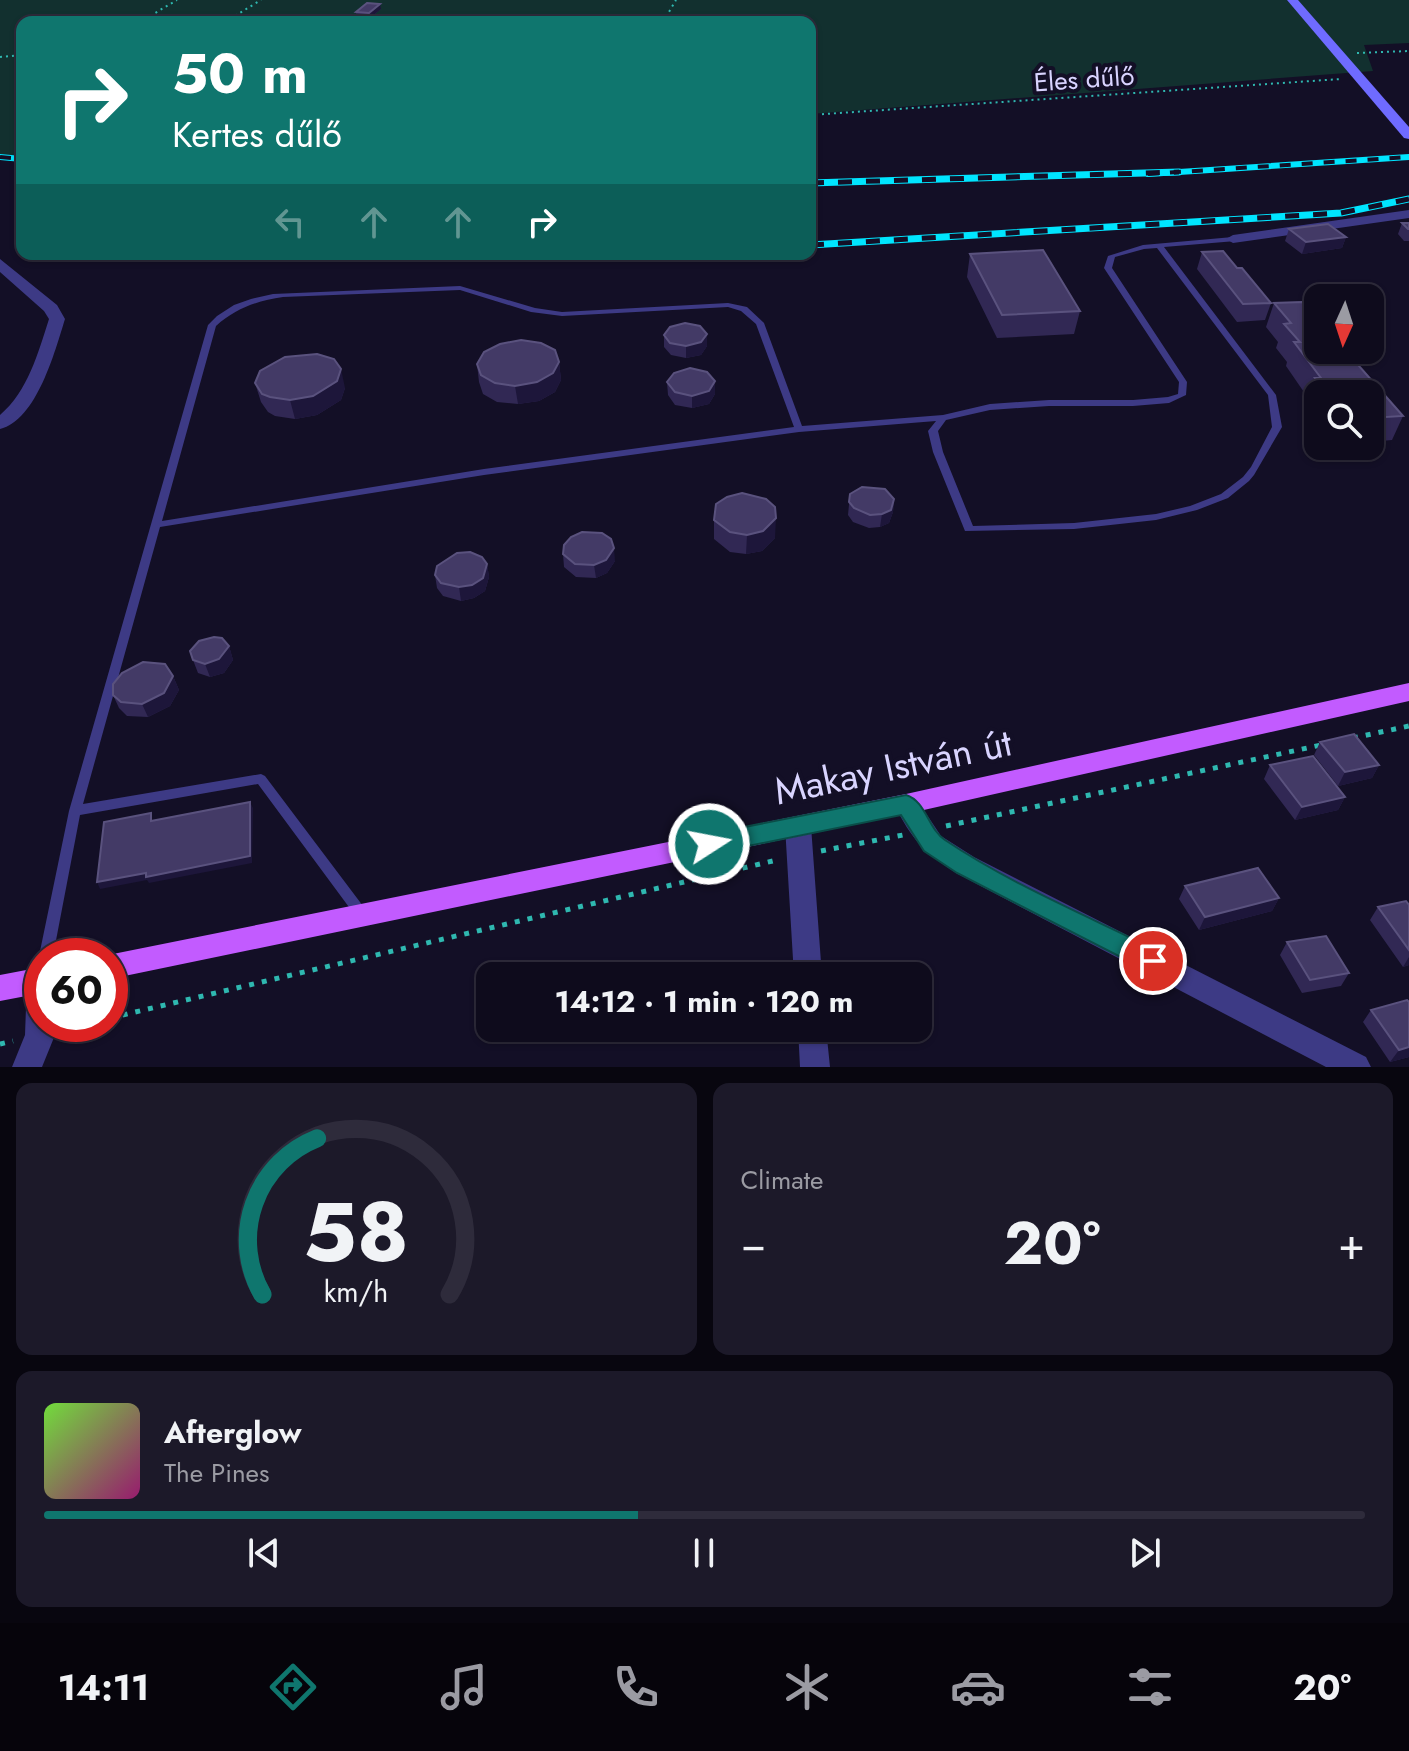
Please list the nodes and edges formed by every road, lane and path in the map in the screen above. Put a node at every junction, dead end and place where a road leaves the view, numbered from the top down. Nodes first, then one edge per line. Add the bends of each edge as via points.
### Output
1 (177, 0) edge
2 (261, 0) edge
3 (1292, 0) edge
4 (150, 16) edge
5 (235, 16) edge
6 (1409, 51) edge
7 (1339, 54) junction
8 (1360, 78) junction
9 (816, 115) edge
10 (1403, 122) edge
11 (1409, 135) edge
12 (1409, 214) edge
13 (1233, 239) joint
14 (1159, 246) junction
15 (3, 270) edge
16 (943, 418) junction
17 (0, 424) edge
18 (799, 429) junction
19 (155, 525) junction
20 (1409, 692) edge
21 (1409, 726) edge
22 (1348, 739) edge
23 (1333, 743) edge
24 (906, 804) junction
25 (75, 811) junction
26 (798, 826) junction
27 (922, 831) junction
28 (800, 855) junction
29 (362, 914) junction
30 (50, 938) edge
31 (128, 962) edge
32 (807, 962) edge
33 (24, 983) edge
34 (0, 988) edge
35 (128, 1014) edge
36 (37, 1042) edge
37 (813, 1042) edge
38 (27, 1067) edge
39 (815, 1067) edge
40 (1356, 1067) edge

1 - 4 path
2 - 5 path
3 - 7 main road
6 - 7 path
7 - 8 main road
8 - 9 path, Éles dűlő
8 - 10 main road
10 - 11 main road
12 - 13 street
13 - 14 lane
14 - 16 lane via 1112,256 1108,268 1183,382 1182,395 1133,403 990,407
14 - 16 lane via 1272,395 1277,427 1245,480 1204,508 1079,528 969,529 933,431
15 - 17 street via 51,308 57,319 25,401
16 - 18 lane
18 - 19 lane
18 - 19 lane via 760,323 744,309 728,305 562,314 460,288 256,298 229,308 212,325
19 - 25 lane
20 - 24 main road, Makay István út
21 - 22 path
23 - 27 path
24 - 26 main road, Makay István út
24 - 27 street
25 - 29 lane via 261,779
25 - 30 lane
26 - 28 street
26 - 29 main road, Makay István út
27 - 28 path
27 - 40 street via 965,865
28 - 32 street
28 - 35 path
29 - 31 main road, Makay István út
33 - 34 main road
36 - 38 street
37 - 39 street

